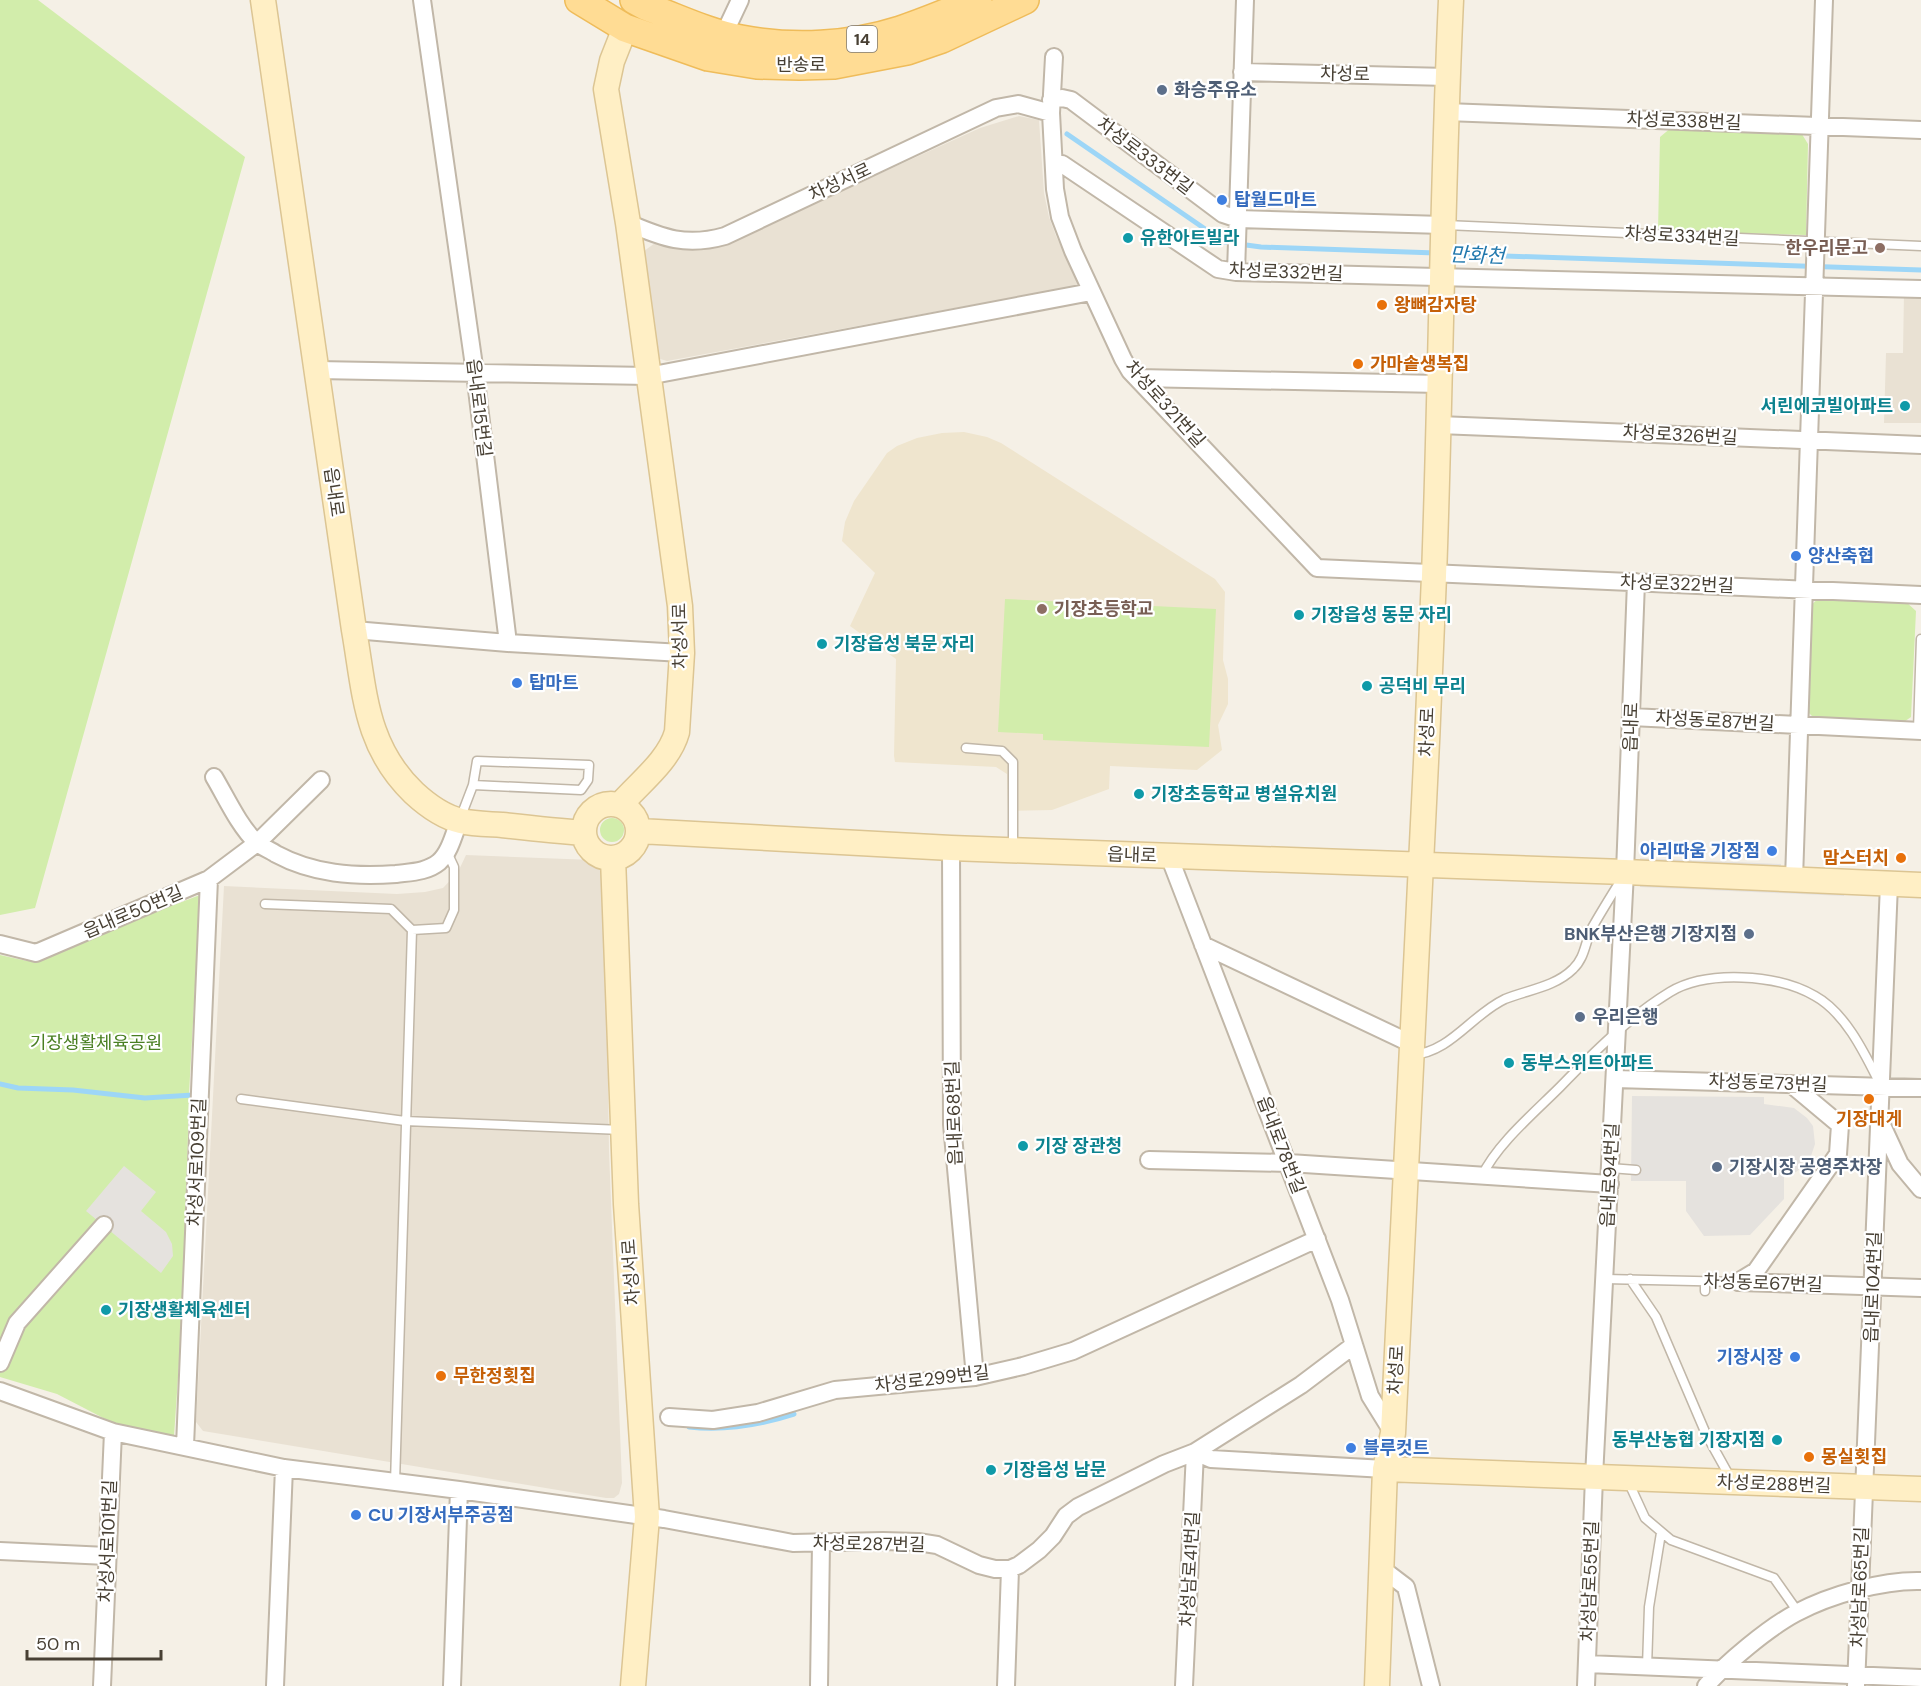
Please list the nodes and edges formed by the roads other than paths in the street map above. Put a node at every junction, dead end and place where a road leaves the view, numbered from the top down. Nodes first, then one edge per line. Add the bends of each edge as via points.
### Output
1 (263, 0) edge
2 (422, 0) edge
3 (579, 0) edge
4 (634, 0) edge
5 (740, 0) edge
6 (978, 0) edge
7 (1025, 0) edge
8 (1245, 0) edge
9 (1451, 0) edge
10 (1824, 0) edge
11 (624, 28) junction
12 (724, 34) junction
13 (1054, 57) dead end
14 (1242, 72) junction
15 (1448, 76) junction
16 (1051, 107) junction
17 (1446, 112) junction
18 (1819, 126) junction
19 (1921, 130) edge
20 (1054, 165) junction
21 (628, 223) junction
22 (1238, 226) junction
23 (1443, 228) junction
24 (1815, 245) junction
25 (1921, 246) edge
26 (1236, 266) junction
27 (1442, 271) junction
28 (1814, 281) junction
29 (1921, 289) edge
30 (1091, 292) junction
31 (317, 370) junction
32 (475, 374) junction
33 (648, 376) junction
34 (1138, 378) junction
35 (1440, 384) junction
36 (1438, 425) junction
37 (1808, 441) junction
38 (1921, 445) edge
39 (1434, 574) junction
40 (1636, 582) junction
41 (1803, 590) junction
42 (1921, 595) edge
43 (354, 630) junction
44 (1921, 639) edge
45 (508, 643) junction
46 (682, 653) junction
47 (1631, 717) junction
48 (1798, 725) junction
49 (1919, 731) edge
50 (966, 748) dead end
51 (214, 777) dead end
52 (321, 780) dead end
53 (473, 784) junction
54 (620, 805) junction
55 (459, 821) junction
56 (639, 831) junction
57 (584, 833) junction
58 (257, 843) junction
59 (951, 848) junction
60 (447, 851) junction
61 (1013, 851) junction
62 (1169, 856) junction
63 (613, 858) junction
64 (1422, 866) junction
65 (1625, 872) junction
66 (209, 879) junction
67 (1794, 879) junction
68 (1889, 884) junction
69 (1921, 885) edge
70 (265, 904) dead end
71 (412, 930) junction
72 (0, 944) edge
73 (1203, 945) junction
74 (1617, 1032) junction
75 (1412, 1050) junction
76 (1615, 1079) junction
77 (1791, 1084) junction
78 (1881, 1087) junction
79 (1921, 1088) edge
80 (241, 1099) dead end
81 (405, 1121) junction
82 (1880, 1121) junction
83 (622, 1130) junction
84 (1149, 1160) dead end
85 (1289, 1163) junction
86 (1636, 1170) dead end
87 (1405, 1171) junction
88 (1482, 1176) junction
89 (1610, 1176) junction
90 (1918, 1186) edge
91 (104, 1225) dead end
92 (1317, 1239) junction
93 (1605, 1279) junction
94 (1630, 1280) junction
95 (1738, 1282) junction
96 (1873, 1286) junction
97 (1921, 1288) edge
98 (1354, 1345) junction
99 (0, 1363) edge
100 (975, 1377) junction
101 (0, 1391) edge
102 (669, 1417) dead end
103 (112, 1432) junction
104 (1393, 1433) junction
105 (185, 1446) junction
106 (1195, 1452) junction
107 (284, 1468) junction
108 (1385, 1469) junction
109 (1594, 1477) junction
110 (1626, 1478) junction
111 (395, 1482) junction
112 (1732, 1482) junction
113 (1864, 1487) junction
114 (1921, 1489) edge
115 (459, 1490) junction
116 (647, 1517) junction
117 (1661, 1533) junction
118 (821, 1543) junction
119 (0, 1551) edge
120 (107, 1556) junction
121 (1381, 1568) junction
122 (1010, 1569) junction
123 (1921, 1581) edge
124 (1860, 1590) junction
125 (1798, 1612) junction
126 (1587, 1664) junction
127 (1647, 1667) junction
128 (1719, 1671) junction
129 (1921, 1678) edge
130 (1856, 1681) edge
131 (102, 1686) edge
132 (275, 1686) edge
133 (452, 1686) edge
134 (633, 1686) edge
135 (819, 1686) edge
136 (1006, 1686) edge
137 (1184, 1686) edge
138 (1377, 1686) edge
139 (1431, 1686) edge
140 (1586, 1686) edge
141 (1706, 1686) edge

1 - 31 main road, 읍내로
2 - 32 street, 읍내로15번길
3 - 11 main road, 반송로 / 14
4 - 12 main road, 반송로 / 14
5 - 12 street
6 - 12 main road, 반송로 / 14 via 899,30 824,44 786,45
7 - 11 main road, 반송로 / 14 via 907,51 834,65 757,65 708,57
8 - 14 street
9 - 15 main road
10 - 18 street, 차성동로87번길
11 - 21 main road, 차성서로 via 606,89
13 - 16 street, 차성로321번길
14 - 15 street, 차성로
14 - 22 street
15 - 17 main road
16 - 20 street, 차성로321번길
16 - 21 street, 차성서로 via 1018,104 996,108 725,236 690,242 660,237
16 - 22 street, 차성로333번길 via 1062,98 1071,100
17 - 18 street, 차성로338번길
17 - 23 main road
18 - 19 street, 차성로338번길
18 - 24 street, 차성동로87번길
20 - 26 street, 차성로332번길 via 1062,164 1218,269
20 - 30 street, 차성로321번길 via 1060,218
21 - 33 main road, 차성서로
22 - 23 street, 차성로333번길
22 - 26 street
23 - 24 lane, 차성로334번길
23 - 27 main road, 차성로
24 - 25 lane, 차성로334번길
24 - 28 street, 차성동로87번길
26 - 27 street, 차성로332번길
27 - 28 street, 차성로332번길
27 - 35 main road, 차성로
28 - 29 street, 차성로332번길
28 - 37 street, 차성동로87번길
30 - 33 street
30 - 34 street, 차성로321번길 via 1123,359
31 - 32 street
31 - 43 main road, 읍내로
32 - 33 street
32 - 45 street, 읍내로15번길
33 - 46 main road, 차성서로 via 680,606
34 - 35 street
34 - 39 street, 차성로321번길 via 1317,568
35 - 36 main road, 차성로
36 - 37 street, 차성로326번길
36 - 39 main road, 차성로
37 - 38 street, 차성로326번길
37 - 41 street, 차성동로87번길
39 - 40 street, 차성로322번길
39 - 64 main road, 차성로
40 - 41 street, 차성로322번길
40 - 47 street, 읍내로
41 - 42 street, 차성로322번길
41 - 48 street, 차성동로87번길
43 - 45 street
43 - 55 main road, 읍내로 via 371,725 385,757 423,802
44 - 49 lane, 차성동로87번길
45 - 46 street
46 - 54 main road, 차성서로 via 674,743
47 - 48 street, 차성동로87번길
47 - 65 street, 읍내로
48 - 49 street, 차성동로87번길
48 - 67 street
50 - 61 lane via 1002,751 1013,762
51 - 58 street
52 - 58 street, 읍내로50번길
53 - 53 lane via 581,790 588,780 589,765 477,761
53 - 55 lane
54 - 56 main road via 630,811
54 - 57 main road via 607,804 590,813
55 - 57 main road, 읍내로
55 - 60 street
56 - 59 main road, 읍내로
56 - 63 main road via 630,852
57 - 63 main road via 594,852
58 - 60 street via 294,864 339,874 415,872 441,861
58 - 66 street, 읍내로50번길
59 - 61 main road, 읍내로
59 - 100 street, 읍내로68번길 via 952,1124
60 - 71 lane via 454,867 454,910 446,928
61 - 62 main road, 읍내로
62 - 64 main road, 읍내로
62 - 73 street, 읍내로78번길
63 - 83 main road, 차성서로
64 - 65 main road, 읍내로
64 - 75 main road, 차성로
65 - 67 main road, 읍내로
65 - 74 street, 읍내로94번길
65 - 75 lane via 1572,970 1549,984 1496,1004 1433,1052
66 - 72 street, 읍내로50번길 via 36,953
66 - 105 street, 차성서로109번길
67 - 68 main road, 읍내로
68 - 69 main road, 읍내로
68 - 78 street, 읍내로104번길
70 - 71 lane via 391,909
71 - 81 lane
73 - 75 street
73 - 85 street, 읍내로78번길
74 - 76 street, 읍내로94번길
74 - 78 lane, 읍내로104번길 via 1671,992 1704,979 1766,980 1816,996 1837,1014 1852,1033
74 - 88 lane via 1501,1148
75 - 87 main road, 차성로
76 - 77 street, 차성동로73번길
76 - 89 street, 읍내로94번길
77 - 78 street, 차성동로73번길
77 - 95 street via 1839,1125 1838,1154 1756,1271
78 - 79 street, 차성동로73번길
78 - 82 street, 읍내로104번길
80 - 81 lane
81 - 83 lane
81 - 111 lane
82 - 90 street via 1900,1164
82 - 96 street, 읍내로104번길
83 - 116 main road, 차성서로
84 - 85 street
85 - 87 street
85 - 92 street, 읍내로78번길
86 - 89 lane
87 - 88 street
87 - 104 main road, 차성로
88 - 89 street
89 - 93 street, 읍내로94번길
91 - 99 street via 17,1323
92 - 98 street, 읍내로78번길
92 - 100 street, 차성로299번길 via 1073,1351
93 - 94 lane, 차성동로67번길
93 - 109 street, 읍내로94번길
94 - 95 lane, 차성동로67번길 via 1705,1286
94 - 112 lane via 1656,1317 1706,1434
95 - 96 street, 차성동로67번길
96 - 97 street, 차성동로67번길
96 - 113 street, 읍내로104번길
98 - 104 street, 읍내로78번길 via 1370,1396
98 - 106 street via 1301,1385
100 - 102 street, 차성로299번길 via 835,1390 758,1413 712,1420
101 - 103 street
103 - 105 street
103 - 120 street, 차성서로101번길
104 - 108 main road, 차성로
105 - 107 street
106 - 108 street via 1211,1459
106 - 122 street via 1078,1507 1039,1550
106 - 137 street, 차성남로41번길
107 - 111 street
107 - 132 street
108 - 109 main road, 차성로288번길
108 - 121 main road, 차성로
109 - 110 main road, 차성로288번길
109 - 126 street, 차성남로55번길
110 - 112 main road, 차성로288번길
110 - 117 lane via 1645,1518
111 - 115 street
112 - 113 main road, 차성로288번길
113 - 114 main road, 차성로288번길
113 - 124 street, 차성남로65번길
115 - 116 street
115 - 133 street
116 - 118 street, 차성로287번길 via 794,1543
116 - 134 main road, 차성서로
117 - 125 lane via 1774,1578
117 - 127 lane via 1649,1607
118 - 122 street, 차성로287번길 via 918,1542 937,1545 979,1565
118 - 135 street
119 - 120 street
120 - 131 street, 차성서로101번길
121 - 138 main road, 차성로
121 - 139 street via 1406,1587
122 - 136 street
123 - 124 street
124 - 125 street
124 - 130 street, 차성남로65번길
125 - 128 street
126 - 127 street
126 - 140 street, 차성남로55번길
127 - 128 street
128 - 130 street
128 - 141 street
129 - 130 street

